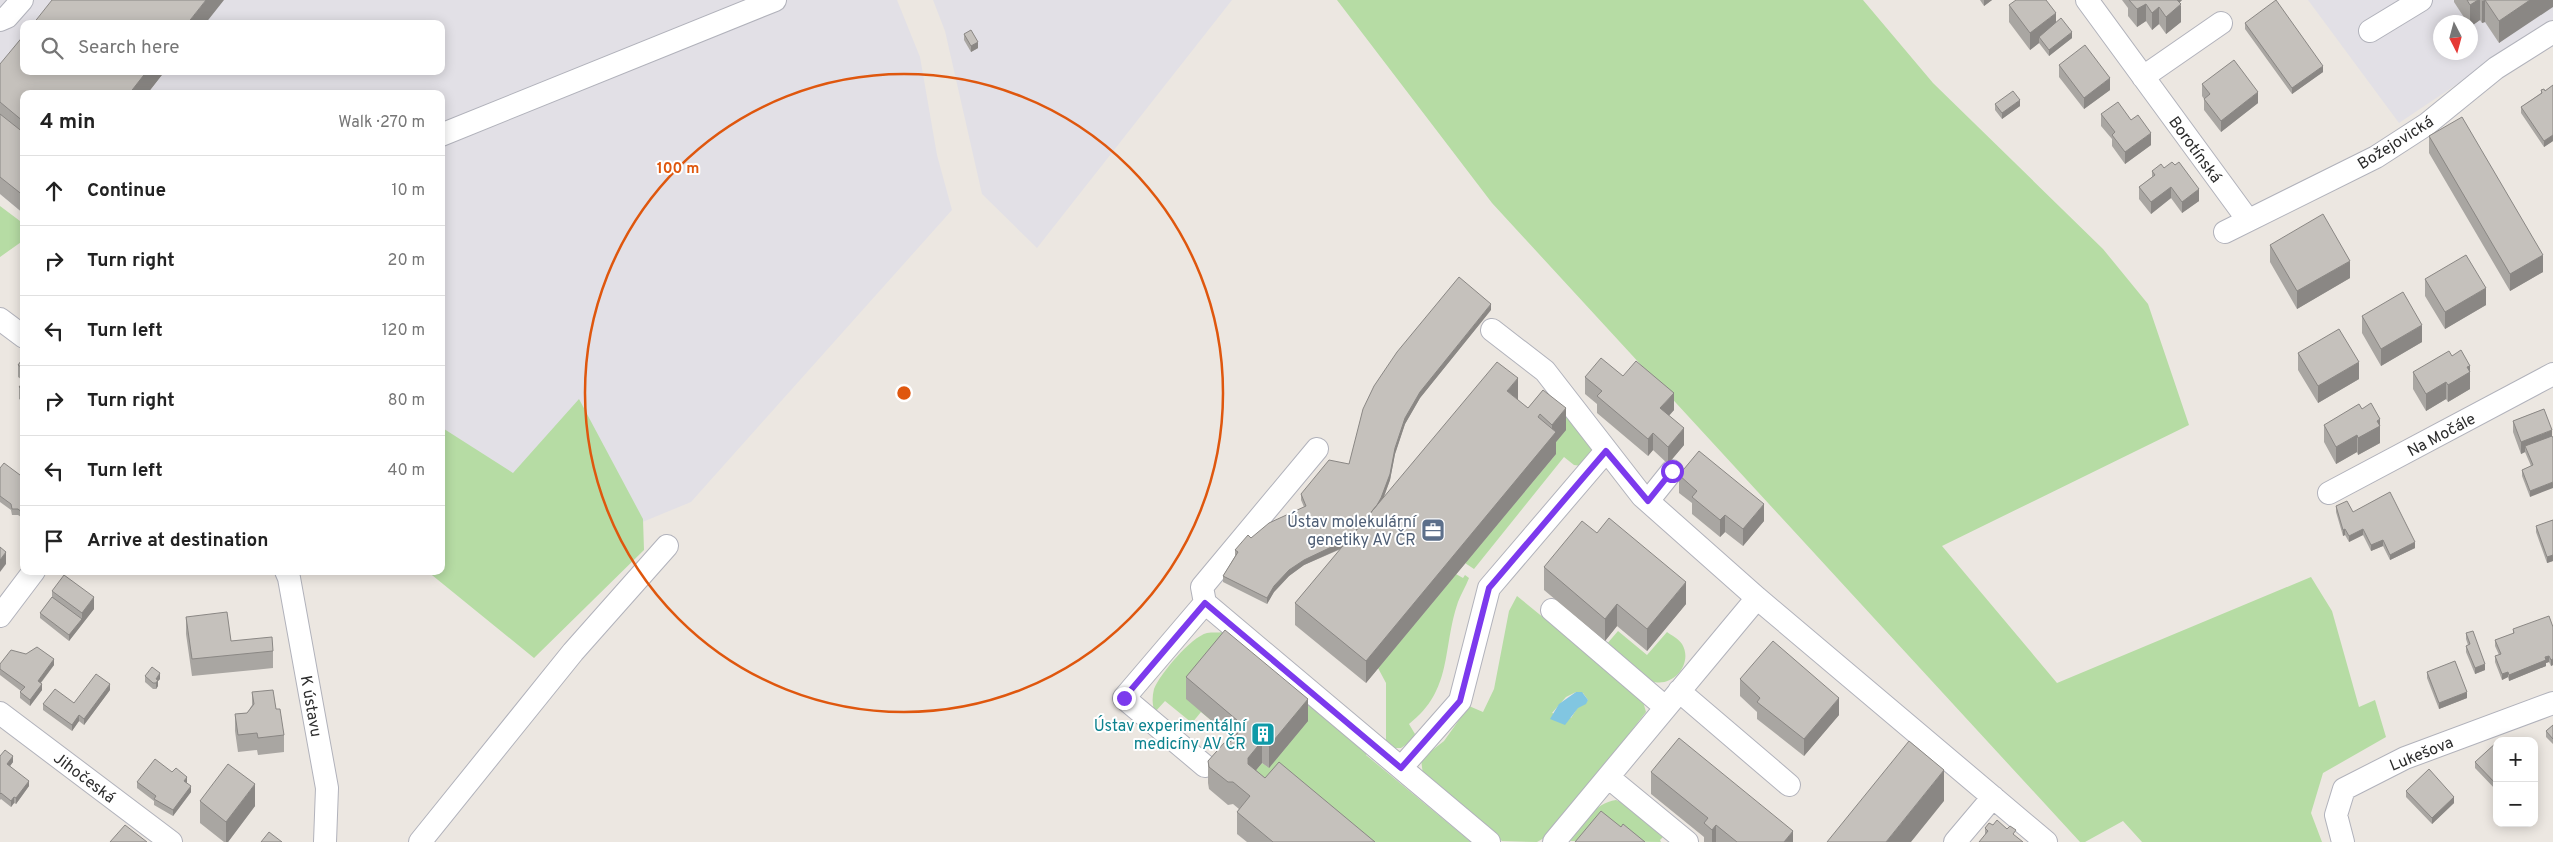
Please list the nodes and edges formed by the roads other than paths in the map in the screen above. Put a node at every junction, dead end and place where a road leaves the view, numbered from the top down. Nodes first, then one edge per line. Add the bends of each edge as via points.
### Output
1 (22, 0) edge
2 (775, 0) edge
3 (2087, 0) edge
4 (2421, 0) edge
5 (0, 20) edge
6 (2221, 23) dead end
7 (2370, 31) dead end
8 (2553, 32) edge
9 (2143, 77) junction
10 (445, 133) edge
11 (2248, 220) junction
12 (2225, 232) dead end
13 (0, 319) edge
14 (1492, 330) dead end
15 (20, 335) edge
16 (2553, 374) edge
17 (1317, 449) dead end
18 (1606, 451) junction
19 (1672, 471) dead end
20 (2329, 493) dead end
21 (1648, 501) junction
22 (667, 546) dead end
23 (31, 575) edge
24 (288, 575) edge
25 (1757, 598) junction
26 (1205, 603) junction
27 (1552, 610) dead end
28 (0, 616) edge
29 (1672, 699) junction
30 (2553, 703) edge
31 (0, 713) edge
32 (1205, 766) dead end
33 (1401, 768) junction
34 (1608, 777) junction
35 (1789, 785) dead end
36 (1993, 796) junction
37 (170, 842) edge
38 (326, 842) edge
39 (420, 842) edge
40 (1489, 842) edge
41 (1554, 842) edge
42 (1687, 842) edge
43 (1954, 842) edge
44 (2046, 842) edge
45 (2343, 842) edge

1 - 5 street
2 - 10 street
3 - 9 street, Borotínská
4 - 7 street
6 - 9 street
8 - 11 street, Božejovická via 2496,68 2427,124 2376,157
9 - 11 street, Borotínská
11 - 12 street, Božejovická
13 - 15 street
14 - 18 street via 1545,371
16 - 20 street, Na Močále
17 - 26 street via 1202,587
18 - 21 street
18 - 33 street via 1489,588 1460,701
19 - 21 street
21 - 25 street
22 - 39 street via 573,652
23 - 28 street
24 - 38 street, K ústavu via 327,788
25 - 29 street
25 - 36 street
26 - 32 street via 1124,698
26 - 33 street
27 - 29 street
29 - 34 street
29 - 35 street
30 - 45 street, Lukešova via 2405,758 2344,789 2336,815
31 - 37 street, Jihočeská
33 - 40 street
34 - 41 street
34 - 42 street
36 - 43 street
36 - 44 street

